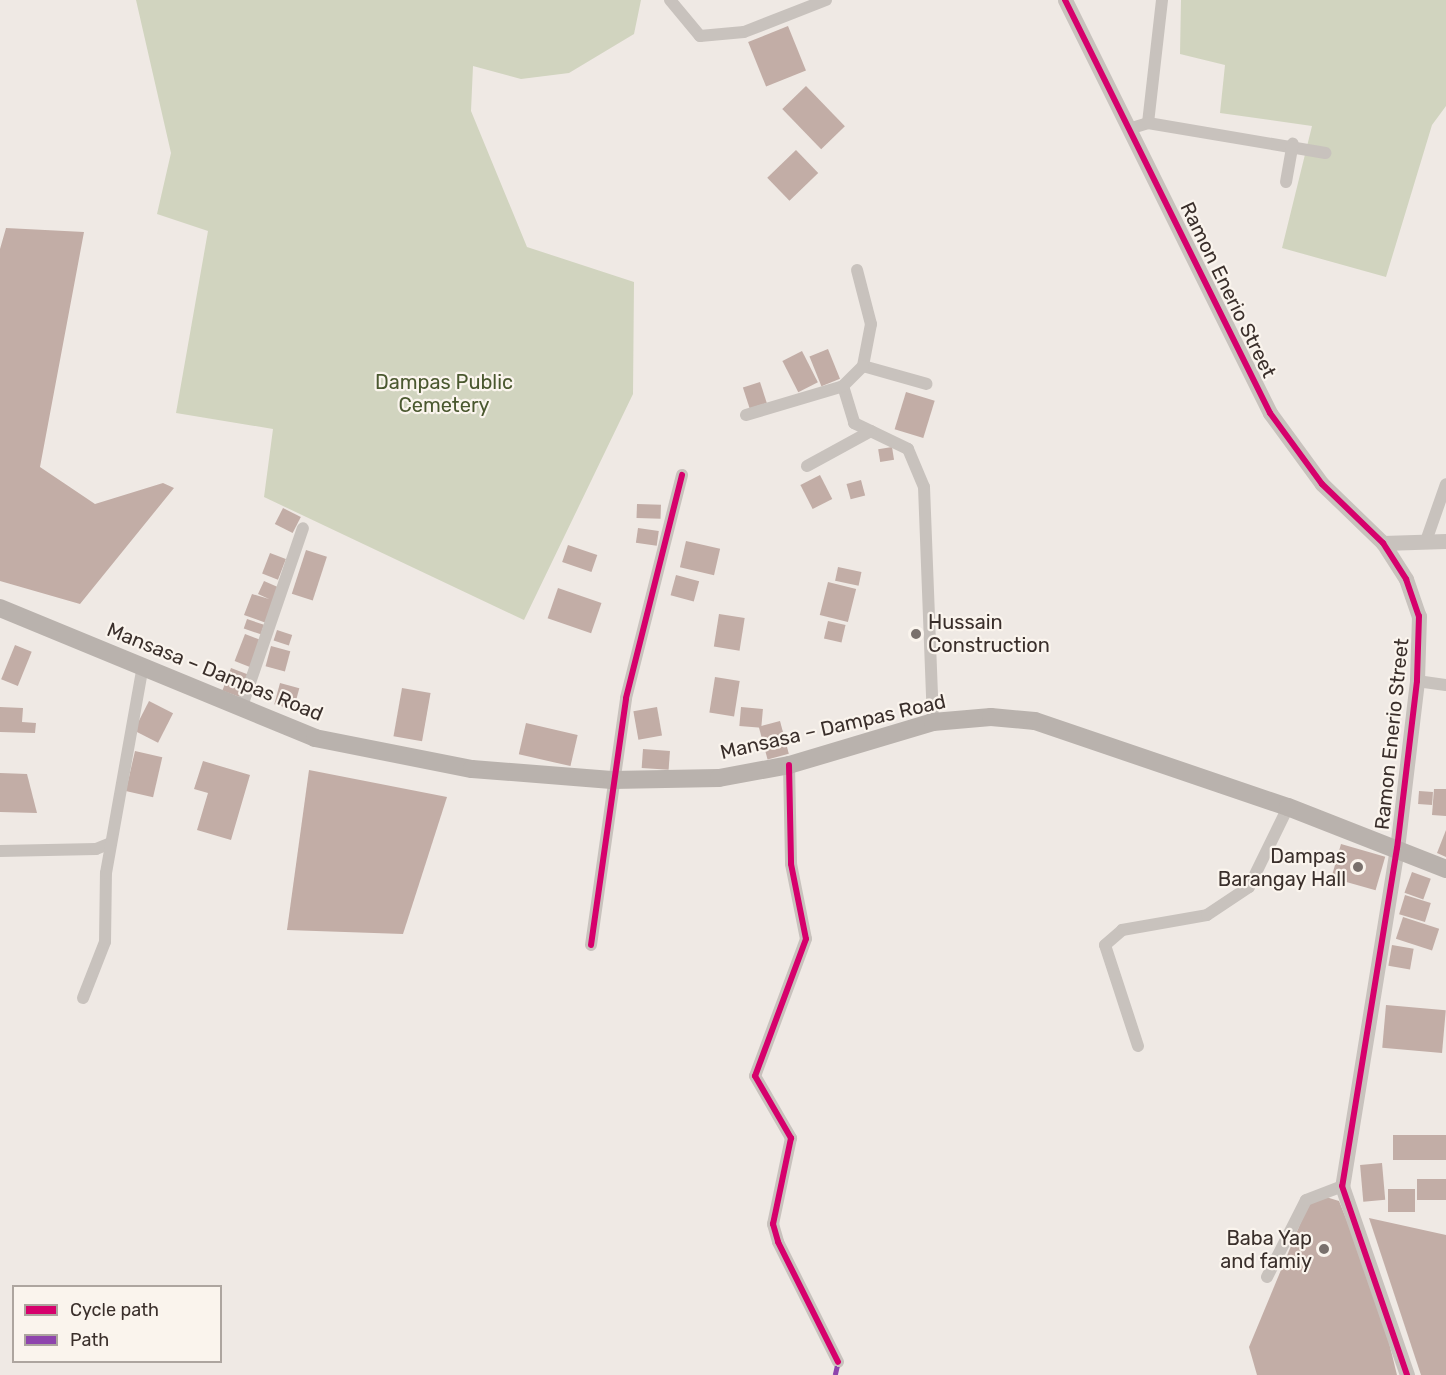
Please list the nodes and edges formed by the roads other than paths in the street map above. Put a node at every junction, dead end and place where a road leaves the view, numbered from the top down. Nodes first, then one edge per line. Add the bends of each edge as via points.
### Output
1 (670, 0) edge
2 (826, 0) edge
3 (1065, 0) edge
4 (1162, 0) edge
5 (1148, 123) junction
6 (1132, 128) junction
7 (1293, 144) junction
8 (1325, 153) dead end
9 (1286, 182) dead end
10 (857, 270) dead end
11 (863, 366) junction
12 (927, 384) dead end
13 (843, 386) junction
14 (746, 415) dead end
15 (871, 431) junction
16 (807, 466) dead end
17 (682, 475) dead end
18 (1446, 484) edge
19 (303, 528) dead end
20 (1426, 541) junction
21 (1446, 541) edge
22 (1383, 543) junction
23 (0, 608) edge
24 (142, 670) junction
25 (1417, 681) junction
26 (1446, 684) edge
27 (240, 710) junction
28 (933, 722) junction
29 (789, 765) junction
30 (612, 780) junction
31 (1288, 807) junction
32 (111, 843) junction
33 (1397, 848) junction
34 (0, 851) edge
35 (1446, 869) edge
36 (591, 945) dead end
37 (82, 998) dead end
38 (1138, 1046) dead end
39 (1342, 1186) junction
40 (1267, 1277) dead end
41 (838, 1362) dead end
42 (1407, 1375) edge

1 - 2 street via 700,36 744,32
3 - 6 street, Ramon Enerio Street
4 - 5 street
5 - 6 street
5 - 7 street
6 - 22 street, Ramon Enerio Street via 1270,413 1322,484
7 - 8 street
7 - 9 street
10 - 11 street via 871,324
11 - 12 street
11 - 13 street
13 - 14 street
13 - 15 street via 854,423
15 - 16 street
15 - 28 street via 908,449 924,487
17 - 30 street via 626,698
18 - 20 street
19 - 27 street
20 - 21 street
20 - 22 street
22 - 25 street, Ramon Enerio Street via 1406,579 1419,616
23 - 24 main road, Mansasa – Dampas Road
24 - 27 main road, Mansasa – Dampas Road
24 - 32 street
25 - 26 street
25 - 33 street, Ramon Enerio Street
27 - 30 main road, Mansasa – Dampas Road via 315,738 472,769
28 - 29 main road, Mansasa – Dampas Road
28 - 31 main road, Mansasa – Dampas Road via 991,717 1035,721
29 - 30 main road, Mansasa – Dampas Road via 719,778
29 - 41 street via 791,864 806,939 755,1077 791,1138 773,1224 778,1242
30 - 36 street
31 - 33 main road, Mansasa – Dampas Road
31 - 38 street via 1249,887 1207,915 1122,930 1105,945
32 - 34 street via 96,849
32 - 37 street via 105,942
33 - 35 main road, Mansasa – Dampas Road
33 - 39 street, Ramon Enerio Street
39 - 40 street via 1306,1200
39 - 42 street, Ramon Enerio Street

